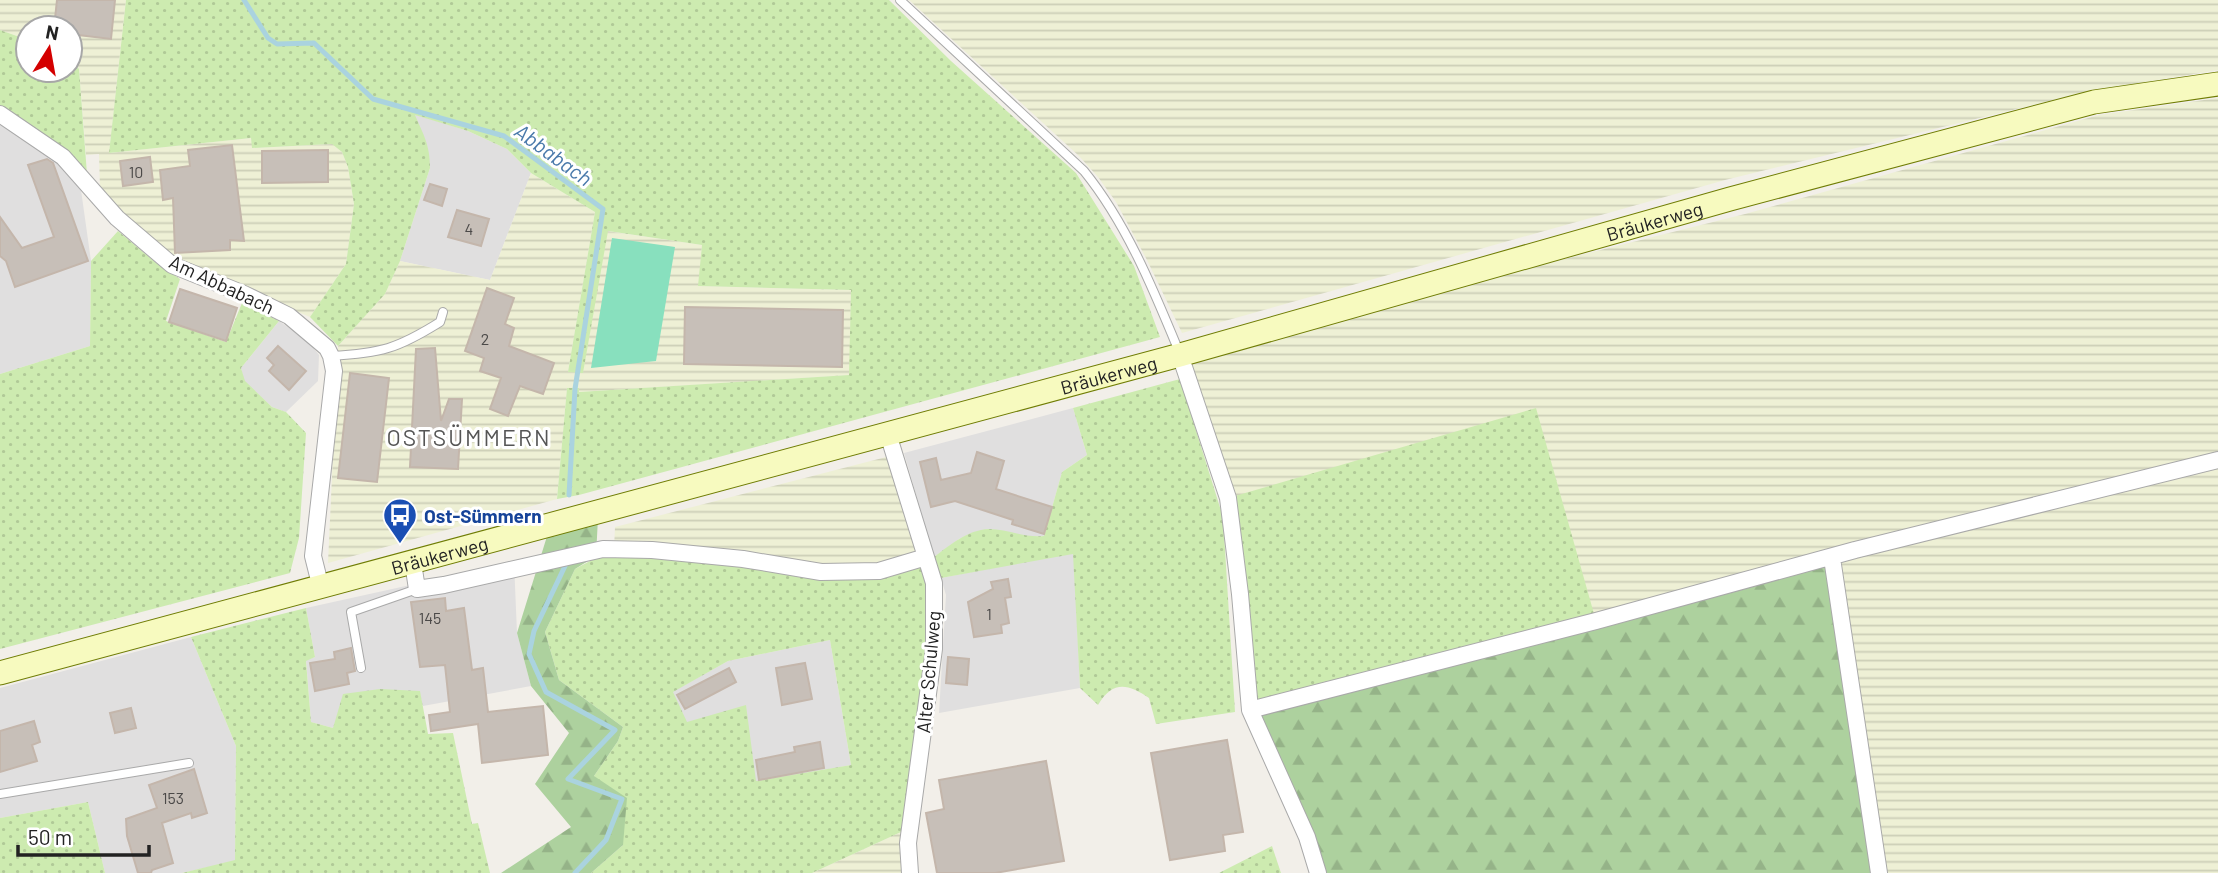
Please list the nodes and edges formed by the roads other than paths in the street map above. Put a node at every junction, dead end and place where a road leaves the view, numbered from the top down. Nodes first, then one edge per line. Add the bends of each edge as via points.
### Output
1 (900, 0) edge
2 (2218, 84) edge
3 (0, 114) edge
4 (443, 312) dead end
5 (1180, 355) junction
6 (331, 356) junction
7 (888, 434) junction
8 (2218, 460) edge
9 (926, 557) junction
10 (1832, 558) junction
11 (412, 563) junction
12 (321, 588) junction
13 (417, 589) junction
14 (361, 668) dead end
15 (0, 673) edge
16 (1250, 710) junction
17 (189, 763) dead end
18 (0, 794) edge
19 (909, 873) edge
20 (1318, 873) edge
21 (1879, 873) edge

1 - 5 lane via 1084,171 1106,199
2 - 5 main road, Bräukerweg via 2094,102 1730,199
3 - 6 street, Am Abbabach via 62,157 117,218 172,265 289,316
4 - 6 lane via 440,322 398,346
5 - 7 main road, Bräukerweg
5 - 16 street via 1228,498
6 - 12 street via 334,371 313,556
7 - 9 street, Alter Schulweg
7 - 11 main road, Bräukerweg
8 - 10 street
9 - 13 street via 879,571 821,572 743,559 603,549
9 - 19 street, Alter Schulweg via 934,583 934,649 908,843
10 - 16 street
10 - 21 street
11 - 12 main road, Bräukerweg
11 - 13 street
12 - 15 main road, Bräukerweg
13 - 14 lane via 351,612
16 - 20 street via 1307,837
17 - 18 lane

